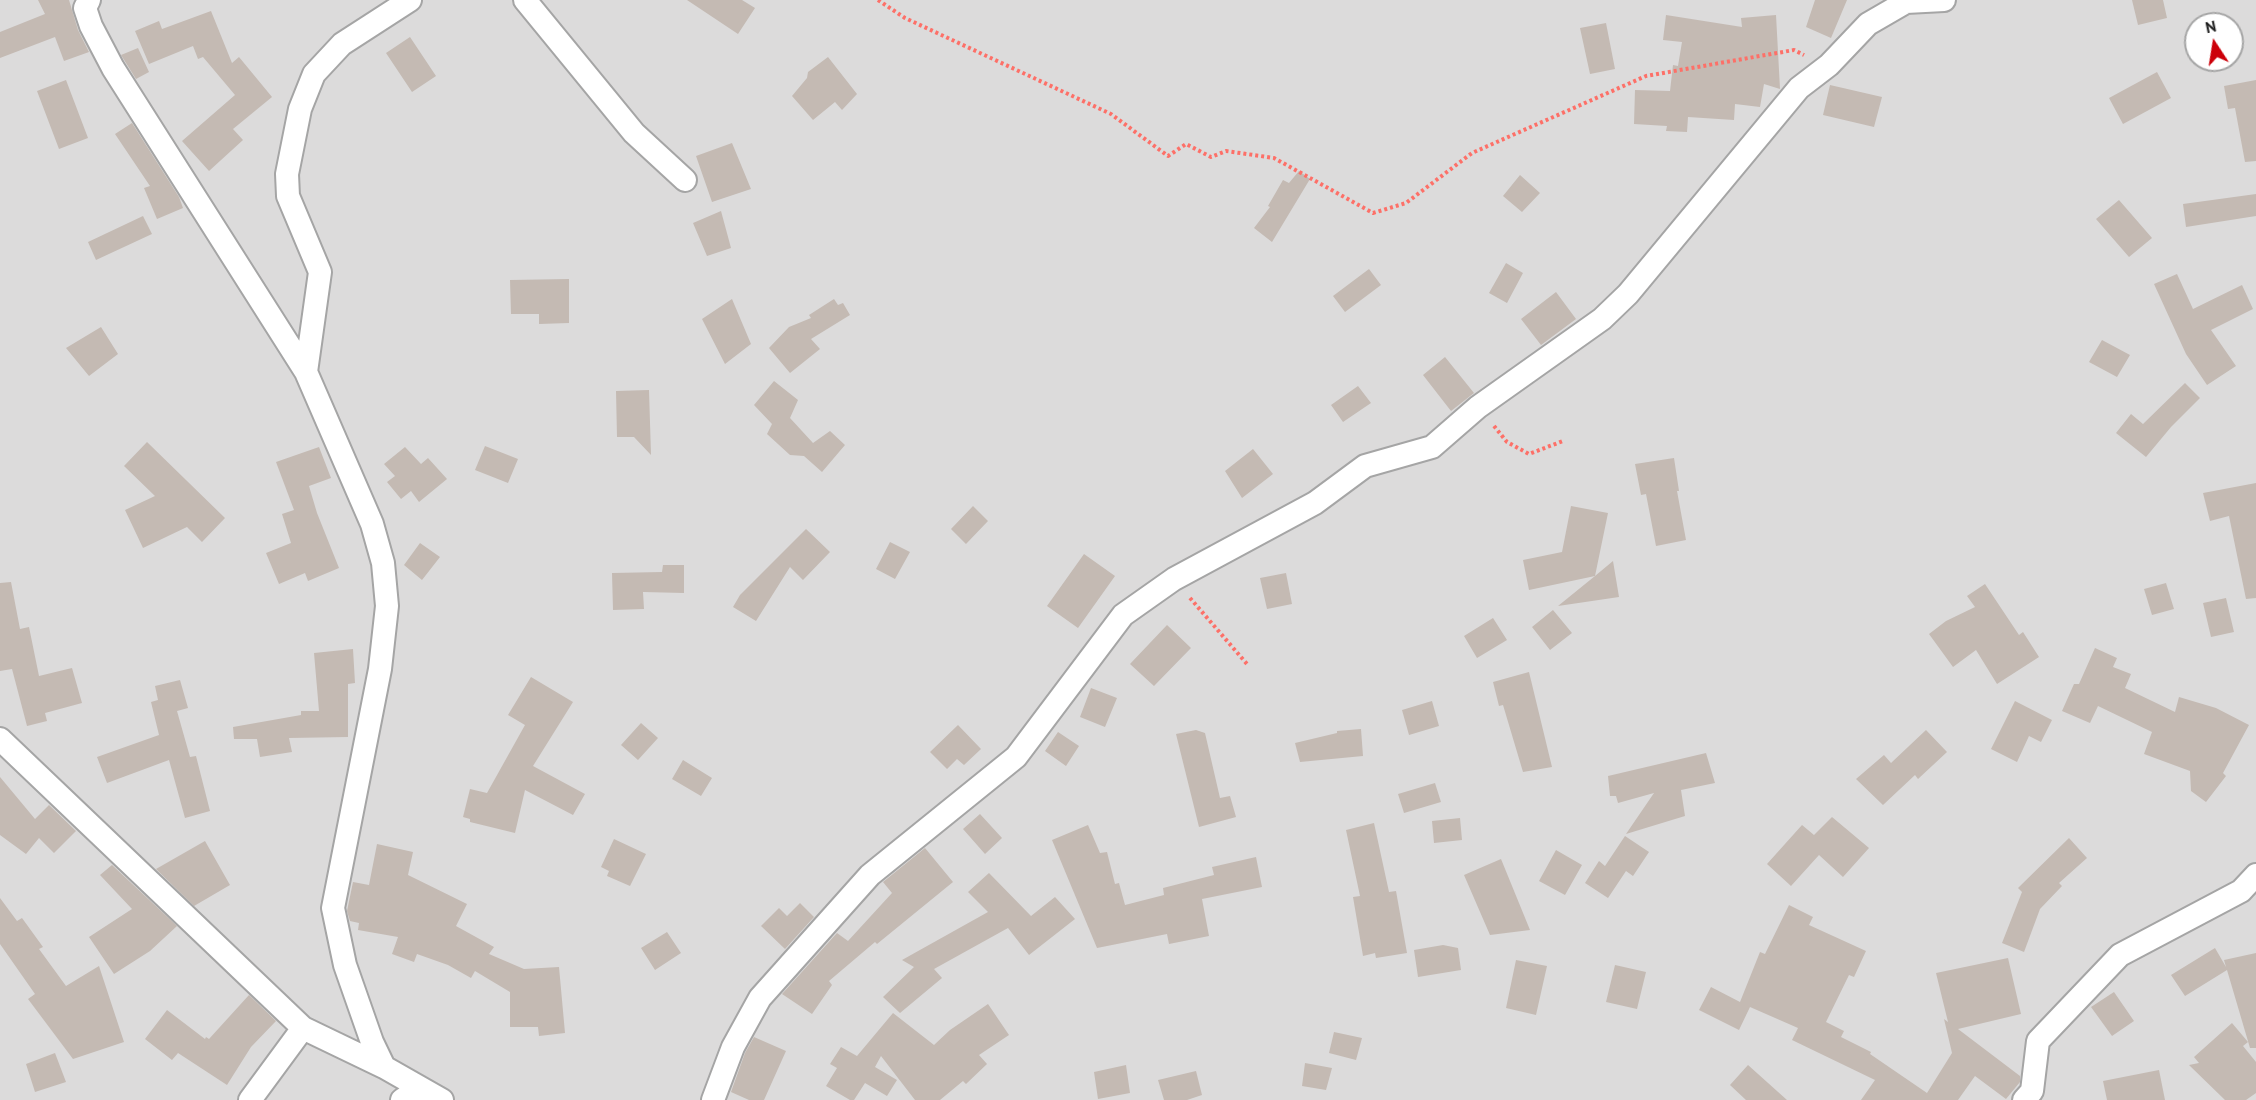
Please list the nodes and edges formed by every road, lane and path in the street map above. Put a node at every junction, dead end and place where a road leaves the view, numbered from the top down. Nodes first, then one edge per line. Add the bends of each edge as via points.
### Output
1 (89, 0) edge
2 (410, 0) edge
3 (525, 0) edge
4 (878, 0) edge
5 (1944, 0) edge
6 (1829, 65) junction
7 (686, 180) dead end
8 (306, 372) junction
9 (1478, 406) junction
10 (1563, 441) dead end
11 (1174, 579) junction
12 (1247, 664) dead end
13 (0, 739) edge
14 (2256, 874) edge
15 (303, 1028) junction
16 (384, 1067) junction
17 (411, 1094) edge
18 (250, 1100) edge
19 (442, 1100) edge
20 (713, 1100) edge
21 (2024, 1100) edge

1 - 8 street via 85,8 91,26 113,68
2 - 8 street via 342,44 314,74 300,109 287,174 288,196 320,272
3 - 7 street via 634,133
4 - 6 path via 905,18 1110,114 1168,156 1186,144 1212,157 1226,151 1274,158 1373,213 1406,204 1472,153 1646,76 1794,50
5 - 6 street via 1906,2 1868,24
6 - 9 street via 1799,88 1628,294 1602,319
8 - 16 street via 372,524 383,563 387,606 380,669 333,908 345,965
9 - 10 path via 1507,442 1529,454
9 - 11 street via 1432,447 1365,466 1315,503
11 - 12 path
11 - 20 street via 1123,615 1016,758 870,875 760,998 732,1047
13 - 15 street
14 - 21 street via 2241,891 2120,955 2038,1041 2032,1091
15 - 16 street
15 - 18 street
16 - 17 street
17 - 19 street

